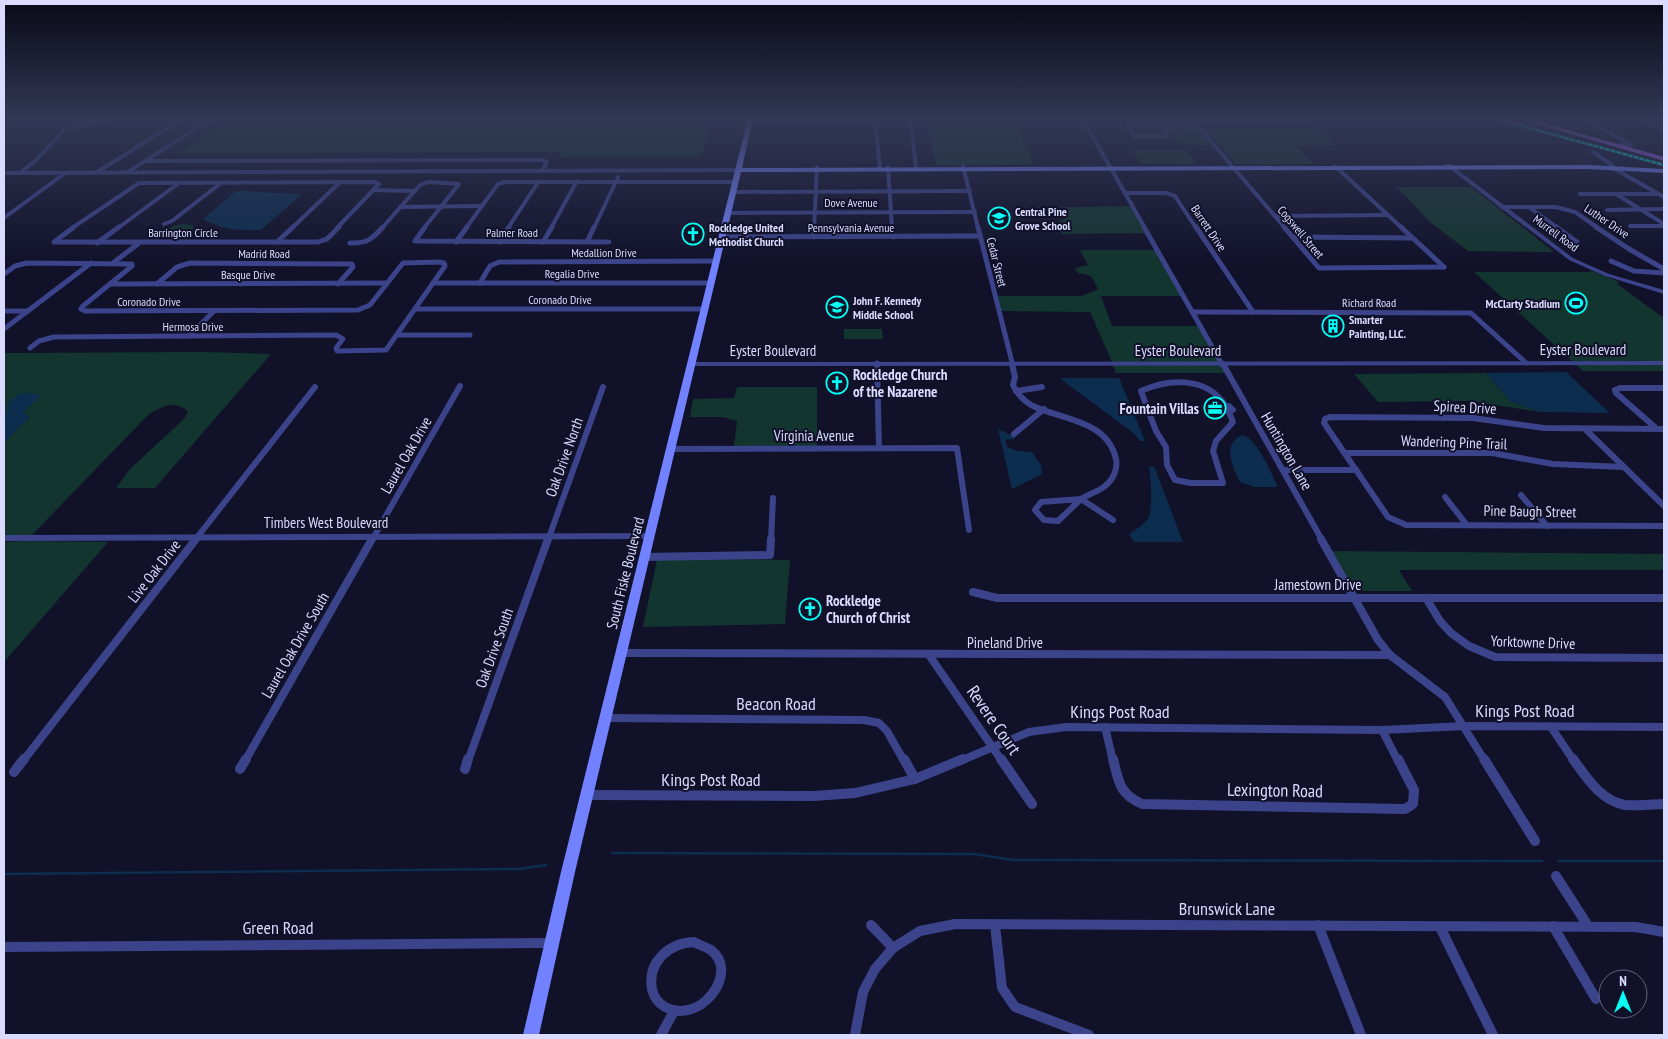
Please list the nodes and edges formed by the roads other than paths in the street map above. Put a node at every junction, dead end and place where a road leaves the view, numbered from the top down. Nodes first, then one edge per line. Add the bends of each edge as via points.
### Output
1 (28, 166) edge
2 (106, 166) edge
3 (136, 166) edge
4 (545, 166) edge
5 (1262, 166) edge
6 (1285, 166) edge
7 (1308, 166) edge
8 (1323, 166) edge
9 (1370, 166) edge
10 (1399, 166) edge
11 (1434, 166) edge
12 (1449, 166) edge
13 (1590, 166) edge
14 (794, 167) junction
15 (916, 167) joint
16 (964, 167) junction
17 (1110, 167) junction
18 (1232, 167) junction
19 (1336, 167) junction
20 (1613, 167) junction
21 (880, 168) joint
22 (888, 168) junction
23 (1271, 168) junction
24 (1301, 168) junction
25 (1386, 168) junction
26 (1621, 168) junction
27 (622, 169) junction
28 (739, 169) junction
29 (817, 169) junction
30 (543, 170) junction
31 (785, 170) junction
32 (1664, 170) edge
33 (65, 172) junction
34 (97, 172) junction
35 (128, 172) junction
36 (266, 172) junction
37 (4, 173) edge
38 (20, 173) junction
39 (539, 181) junction
40 (577, 181) junction
41 (616, 181) junction
42 (179, 182) junction
43 (221, 182) junction
44 (254, 182) junction
45 (340, 182) junction
46 (735, 184) junction
47 (374, 190) junction
48 (415, 191) junction
49 (889, 191) junction
50 (970, 191) junction
51 (816, 192) junction
52 (1126, 193) junction
53 (1580, 194) dead end
54 (1616, 194) junction
55 (1657, 194) junction
56 (1664, 195) edge
57 (482, 206) junction
58 (400, 207) junction
59 (441, 207) junction
60 (1502, 207) junction
61 (1529, 207) junction
62 (1607, 210) dead end
63 (1641, 210) junction
64 (1664, 210) edge
65 (815, 212) junction
66 (890, 212) junction
67 (975, 212) junction
68 (728, 213) junction
69 (1388, 215) junction
70 (1274, 216) junction
71 (4, 218) edge
72 (164, 224) dead end
73 (1664, 225) edge
74 (1630, 226) dead end
75 (980, 236) junction
76 (722, 237) junction
77 (814, 237) junction
78 (893, 237) junction
79 (1293, 237) junction
80 (1412, 238) junction
81 (140, 242) junction
82 (277, 242) junction
83 (456, 242) junction
84 (499, 242) junction
85 (543, 242) junction
86 (587, 242) junction
87 (609, 242) dead end
88 (1577, 242) dead end
89 (97, 243) junction
90 (350, 243) dead end
91 (716, 261) junction
92 (1611, 261) dead end
93 (91, 263) junction
94 (113, 263) junction
95 (1664, 269) edge
96 (1664, 273) edge
97 (4, 274) edge
98 (710, 282) junction
99 (386, 283) junction
100 (433, 283) junction
101 (480, 283) junction
102 (110, 284) junction
103 (157, 284) junction
104 (338, 284) junction
105 (1664, 292) edge
106 (416, 308) junction
107 (704, 309) junction
108 (214, 310) junction
109 (4, 311) edge
110 (28, 311) junction
111 (1193, 312) junction
112 (1253, 312) junction
113 (4, 329) edge
114 (398, 335) junction
115 (470, 335) dead end
116 (189, 336) junction
117 (30, 348) dead end
118 (876, 363) junction
119 (1012, 363) junction
120 (1222, 363) junction
121 (1526, 363) junction
122 (1664, 363) edge
123 (691, 364) junction
124 (460, 386) dead end
125 (316, 387) dead end
126 (603, 387) dead end
127 (1042, 387) dead end
128 (1664, 388) edge
129 (1016, 391) junction
130 (1044, 409) junction
131 (1248, 409) junction
132 (1231, 410) junction
133 (1657, 429) junction
134 (1664, 429) edge
135 (1586, 430) junction
136 (1014, 434) dead end
137 (879, 448) junction
138 (670, 449) junction
139 (1345, 453) junction
140 (1623, 467) junction
141 (1283, 470) junction
142 (1356, 470) junction
143 (1521, 495) dead end
144 (1445, 497) dead end
145 (773, 498) dead end
146 (1081, 499) junction
147 (1664, 506) edge
148 (1113, 520) dead end
149 (1396, 521) joint
150 (1466, 524) junction
151 (1547, 526) junction
152 (1664, 526) edge
153 (969, 530) dead end
154 (374, 536) junction
155 (549, 536) junction
156 (649, 536) junction
157 (198, 537) junction
158 (4, 538) edge
159 (644, 557) junction
160 (973, 592) dead end
161 (1355, 598) junction
162 (1426, 598) junction
163 (1664, 598) edge
164 (621, 653) junction
165 (929, 655) junction
166 (1390, 655) junction
167 (1664, 658) edge
168 (605, 718) junction
169 (1465, 726) junction
170 (1664, 726) edge
171 (1105, 727) junction
172 (1551, 727) junction
173 (1382, 730) junction
174 (992, 746) junction
175 (240, 768) dead end
176 (465, 769) dead end
177 (14, 772) dead end
178 (915, 779) junction
179 (587, 795) junction
180 (1032, 804) dead end
181 (1664, 804) edge
182 (1535, 841) dead end
183 (1556, 876) dead end
184 (871, 925) dead end
185 (1318, 925) junction
186 (995, 926) junction
187 (1553, 926) junction
188 (1588, 926) junction
189 (1440, 927) junction
190 (1664, 932) edge
191 (552, 943) junction
192 (4, 947) edge
193 (893, 948) junction
194 (1596, 999) dead end
195 (673, 1013) junction
196 (531, 1035) edge
197 (661, 1035) edge
198 (855, 1035) edge
199 (1089, 1035) edge
200 (1361, 1035) edge
201 (1493, 1035) edge

1 - 38 street
2 - 34 street
3 - 35 street
4 - 30 street
5 - 18 main road
6 - 23 main road
7 - 24 main road
8 - 19 main road
9 - 19 main road
10 - 25 main road
11 - 25 main road
12 - 60 street, Murrell Road
13 - 20 main road
14 - 28 main road
14 - 29 main road
14 - 31 main road
15 - 16 main road
15 - 22 main road
16 - 17 main road
16 - 22 main road
16 - 50 street, Cedar Street
17 - 18 main road
17 - 52 street, Huntington Lane
18 - 23 main road
18 - 70 street, Cogswell Street
19 - 24 main road
19 - 25 main road
19 - 69 street
20 - 26 main road
20 - 32 main road
20 - 55 street
21 - 22 main road
21 - 29 main road
22 - 49 street
23 - 24 main road
26 - 32 main road
26 - 56 street
27 - 28 street
27 - 30 street
27 - 41 street
28 - 31 main road
28 - 46 main road, South Fiske Boulevard
29 - 31 main road
29 - 51 street
30 - 36 street
33 - 34 street
33 - 38 street
33 - 71 street
34 - 35 street
35 - 36 street
36 - 44 street
37 - 38 street
39 - 40 street
39 - 57 street via 500,183
39 - 84 street
40 - 41 street
40 - 85 street
41 - 46 street
41 - 86 street
42 - 43 street, Barrington Circle
42 - 89 street
42 - 89 street, Barrington Circle via 134,185 54,242
43 - 44 street, Barrington Circle
43 - 72 street
44 - 45 street, Barrington Circle
45 - 47 street, Barrington Circle via 379,183
45 - 82 street
46 - 51 street
46 - 68 main road, South Fiske Boulevard
47 - 48 street
47 - 82 street, Barrington Circle via 323,240
48 - 58 street
48 - 59 street via 423,183 460,184
49 - 50 street
49 - 51 street
49 - 66 street
50 - 67 street, Cedar Street
51 - 65 street
52 - 111 street, Huntington Lane
52 - 112 street, Barrett Drive via 1175,196
53 - 54 street
54 - 55 street
54 - 63 street
55 - 56 street
57 - 59 street
57 - 83 street
58 - 59 street
58 - 90 street via 371,240
59 - 83 street, Palmer Road via 415,239 416,242
60 - 61 street, Luther Drive
60 - 105 street, Murrell Road via 1580,263 1607,275
61 - 88 street
61 - 95 street, Luther Drive via 1556,207 1575,212
62 - 63 street
63 - 64 street
63 - 73 street
65 - 66 street, Dove Avenue
65 - 68 street, Dove Avenue
65 - 77 street
66 - 67 street, Dove Avenue
66 - 78 street
67 - 75 street, Cedar Street
68 - 76 main road, South Fiske Boulevard
69 - 70 street
69 - 80 street
70 - 79 street, Cogswell Street
73 - 74 street
75 - 78 street, Pennsylvania Avenue
75 - 119 street, Cedar Street
76 - 77 street, Pennsylvania Avenue
76 - 91 main road, South Fiske Boulevard
77 - 78 street, Pennsylvania Avenue
79 - 80 street
79 - 80 street, Cogswell Street via 1319,268 1444,267
81 - 82 street, Barrington Circle
81 - 89 street, Barrington Circle
81 - 94 street
83 - 84 street, Palmer Road
84 - 85 street, Palmer Road
85 - 86 street, Palmer Road
86 - 87 street, Palmer Road
91 - 98 main road, South Fiske Boulevard
91 - 101 street, Medallion Drive via 509,262 493,264
92 - 96 street via 1634,271
93 - 94 street
93 - 97 street via 20,265
93 - 110 street
94 - 102 street via 132,266
98 - 101 street, Regalia Drive
98 - 107 main road, South Fiske Boulevard
99 - 100 street via 403,263 444,263
99 - 104 street, Basque Drive
99 - 108 street, Coronado Drive via 366,308 358,310
100 - 101 street, Regalia Drive
100 - 106 street
102 - 103 street, Basque Drive
102 - 108 street, Coronado Drive via 81,309
103 - 104 street, Basque Drive
103 - 104 street, Madrid Road via 177,267 190,263 352,264 353,267
106 - 107 street, Coronado Drive
106 - 114 street
107 - 123 main road, South Fiske Boulevard
108 - 116 street
109 - 110 street
110 - 113 street
111 - 112 street, Richard Road
111 - 120 street, Huntington Lane
112 - 121 street, Richard Road via 1471,313
114 - 115 street
114 - 116 street, Hermosa Drive via 386,350 341,351 336,348 343,339 341,337
116 - 117 street, Hermosa Drive via 54,336
118 - 119 street, Eyster Boulevard
118 - 123 street, Eyster Boulevard
118 - 137 street
119 - 120 street, Eyster Boulevard
119 - 129 street, Cedar Street
120 - 121 street, Eyster Boulevard
120 - 131 street, Huntington Lane
121 - 122 street, Eyster Boulevard
123 - 138 main road, South Fiske Boulevard
124 - 154 street, Laurel Oak Drive
125 - 157 street, Live Oak Drive
126 - 155 street, Oak Drive North
127 - 129 street
128 - 133 street via 1615,390
129 - 130 street via 1022,399
130 - 136 street
130 - 146 street via 1089,426 1112,447 1117,460 1116,472 1106,486
131 - 132 street
131 - 141 street, Huntington Lane
132 - 132 street via 1233,422 1212,447 1223,482 1175,480 1167,465 1166,447 1156,431 1141,391 1154,385 1185,381 1218,394
133 - 134 street, Spirea Drive
133 - 135 street, Spirea Drive
135 - 139 street, Spirea Drive via 1473,418 1325,419 1324,423
135 - 140 street
137 - 138 street, Virginia Avenue
137 - 153 street, Virginia Avenue via 957,448
138 - 156 main road, South Fiske Boulevard
139 - 140 street, Wandering Pine Trail via 1492,453 1553,464
139 - 142 street, Spirea Drive
140 - 147 street
141 - 142 street
141 - 161 street, Huntington Lane
142 - 149 street, Spirea Drive via 1388,517
143 - 151 street
144 - 150 street
145 - 159 street via 770,555
146 - 146 street via 1058,521 1041,519 1035,510 1041,502
146 - 148 street
149 - 150 street, Pine Baugh Street via 1406,525
150 - 151 street, Pine Baugh Street
151 - 152 street, Pine Baugh Street
154 - 155 street, Timbers West Boulevard
154 - 157 street, Timbers West Boulevard
154 - 175 street, Laurel Oak Drive South
155 - 156 street, Timbers West Boulevard
155 - 176 street, Oak Drive South
156 - 159 main road, South Fiske Boulevard
157 - 158 street, Timbers West Boulevard
157 - 177 street, Live Oak Drive
159 - 164 main road, South Fiske Boulevard
160 - 161 street, Jamestown Drive via 997,598
161 - 162 street, Jamestown Drive
161 - 166 street, Huntington Lane
162 - 163 street, Jamestown Drive
162 - 167 street, Yorktowne Drive via 1452,634 1484,654 1495,657
164 - 165 street, Pineland Drive
164 - 168 main road, South Fiske Boulevard
165 - 166 street, Pineland Drive
165 - 174 street, Revere Court
166 - 169 street, Huntington Lane via 1446,698
168 - 178 street, Beacon Road via 864,720 879,723 887,731
168 - 179 main road, South Fiske Boulevard
169 - 172 street, Kings Post Road
169 - 173 street, Kings Post Road
169 - 182 street, Huntington Lane
170 - 172 street, Kings Post Road
171 - 173 street, Kings Post Road
171 - 173 street, Lexington Road via 1120,787 1130,799 1142,804 1405,809 1413,804 1414,790
171 - 174 street, Kings Post Road via 1066,727 1029,732
172 - 181 street via 1596,789 1607,799 1620,804
174 - 178 street, Kings Post Road
174 - 180 street, Revere Court
178 - 179 street, Kings Post Road via 855,793 814,796
179 - 191 main road, South Fiske Boulevard
183 - 188 street
184 - 193 street
185 - 186 street, Brunswick Lane
185 - 189 street, Brunswick Lane
185 - 200 street
186 - 193 street, Brunswick Lane via 955,924 920,931
186 - 199 street via 1002,988 1015,1007
187 - 188 street, Brunswick Lane
187 - 189 street, Brunswick Lane
187 - 194 street
188 - 190 street, Brunswick Lane via 1636,927
189 - 201 street
191 - 192 street, Green Road
191 - 196 main road, South Fiske Boulevard
193 - 198 street, Brunswick Lane via 875,969 863,992
195 - 195 street via 656,1000 652,983 655,965 662,955 677,945 694,942 704,945 713,951 720,966 716,995 697,1011
195 - 197 street

